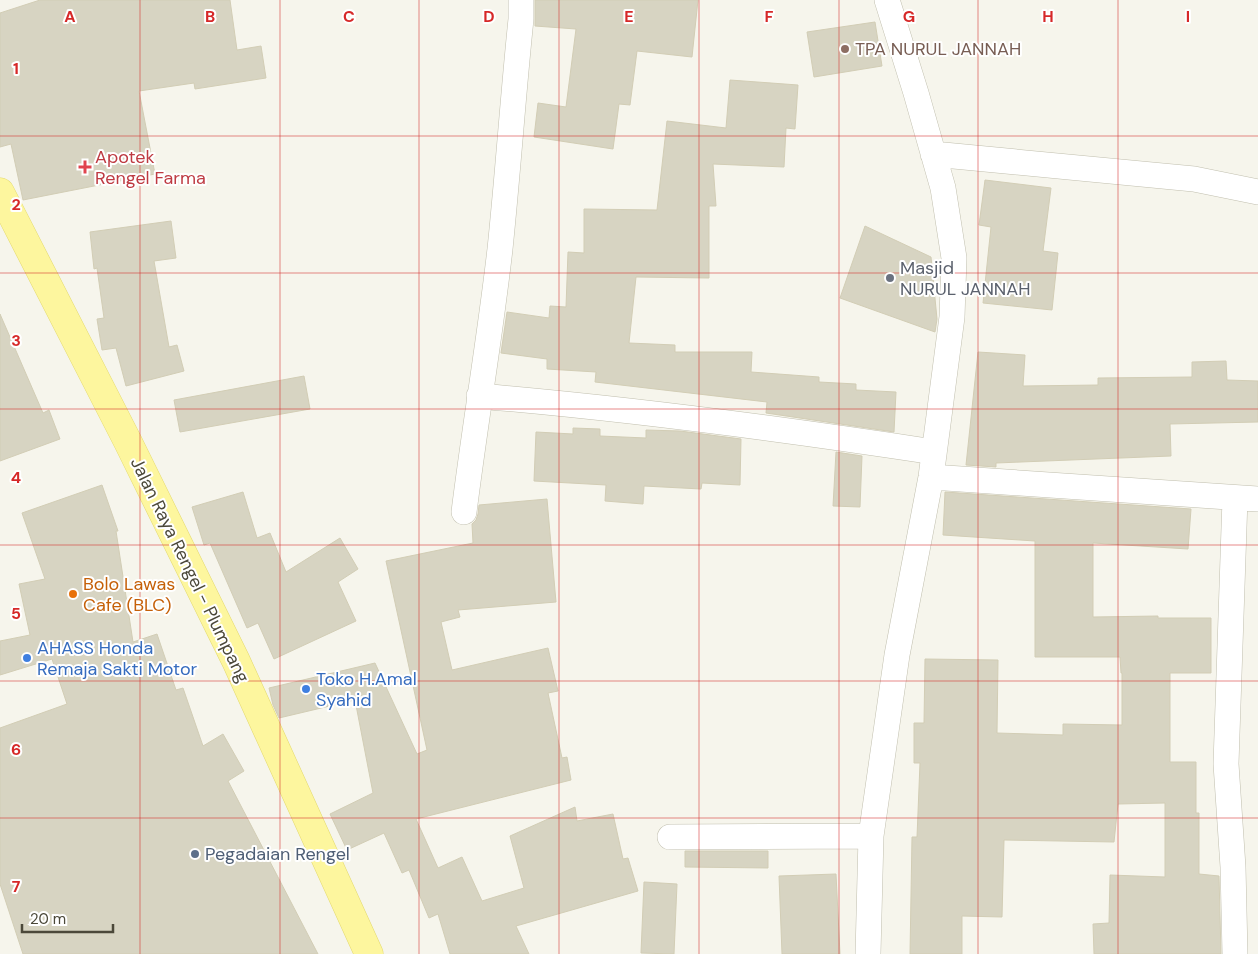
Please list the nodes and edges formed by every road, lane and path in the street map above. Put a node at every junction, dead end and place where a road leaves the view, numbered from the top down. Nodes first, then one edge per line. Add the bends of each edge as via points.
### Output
1 (521, 0) edge
2 (887, 0) edge
3 (933, 154) junction
4 (0, 192) edge
5 (1258, 192) edge
6 (479, 396) junction
7 (934, 452) junction
8 (931, 477) junction
9 (1247, 498) edge
10 (464, 512) dead end
11 (871, 836) junction
12 (670, 838) dead end
13 (369, 954) edge
14 (868, 954) edge
15 (1235, 954) edge

1 - 6 street via 500,248
2 - 3 street
3 - 5 street via 1194,179
3 - 7 street via 943,188 954,258 952,317
4 - 13 main road, Jalan Raya Rengel - Plumpang via 236,661
6 - 7 street via 780,429
6 - 10 street
7 - 8 street
8 - 9 street
8 - 11 street via 898,655
9 - 15 street via 1226,764 1234,867
11 - 12 street
11 - 14 street

